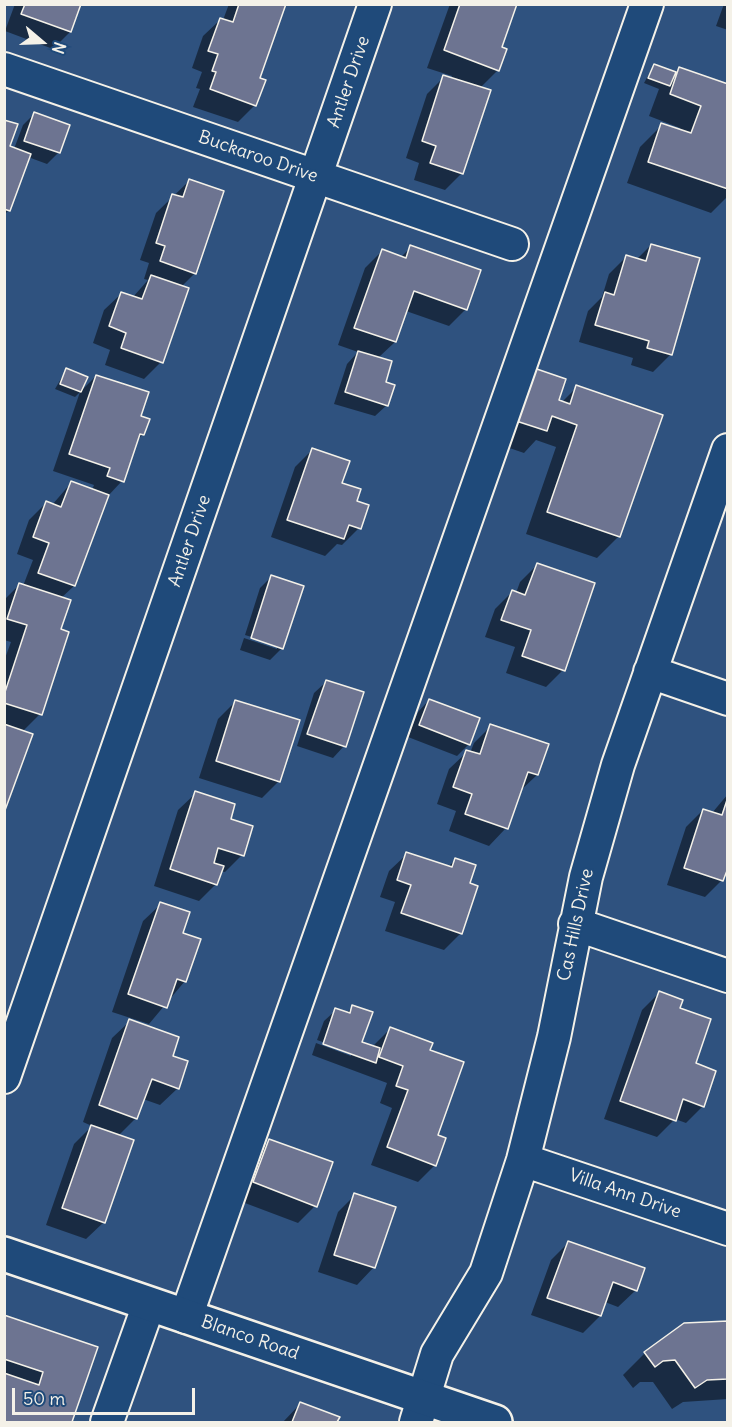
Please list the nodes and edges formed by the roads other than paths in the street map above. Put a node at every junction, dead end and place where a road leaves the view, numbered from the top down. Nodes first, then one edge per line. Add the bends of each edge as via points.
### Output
1 (375, 4) edge
2 (646, 4) edge
3 (4, 69) edge
4 (316, 177) junction
5 (512, 244) dead end
6 (728, 450) edge
7 (650, 672) junction
8 (728, 699) edge
9 (575, 924) junction
10 (728, 976) edge
11 (4, 1077) edge
12 (522, 1160) junction
13 (728, 1229) edge
14 (4, 1254) edge
15 (148, 1304) junction
16 (186, 1317) junction
17 (420, 1410) edge
18 (107, 1422) edge
19 (495, 1422) edge

1 - 4 street, Antler Drive
2 - 16 street
3 - 4 street, Buckaroo Drive
4 - 5 street, Buckaroo Drive
4 - 11 street, Antler Drive
6 - 7 street, Cas Hills Drive
7 - 8 street
7 - 9 street, Cas Hills Drive via 618,765
9 - 10 street
9 - 12 street, Cas Hills Drive via 554,1037
12 - 13 street, Villa Ann Drive
12 - 17 street, Cas Hills Drive via 486,1273 437,1354
14 - 15 main road, Blanco Road
15 - 16 main road, Blanco Road
15 - 18 street
16 - 17 main road, Blanco Road
17 - 19 main road, Blanco Road

